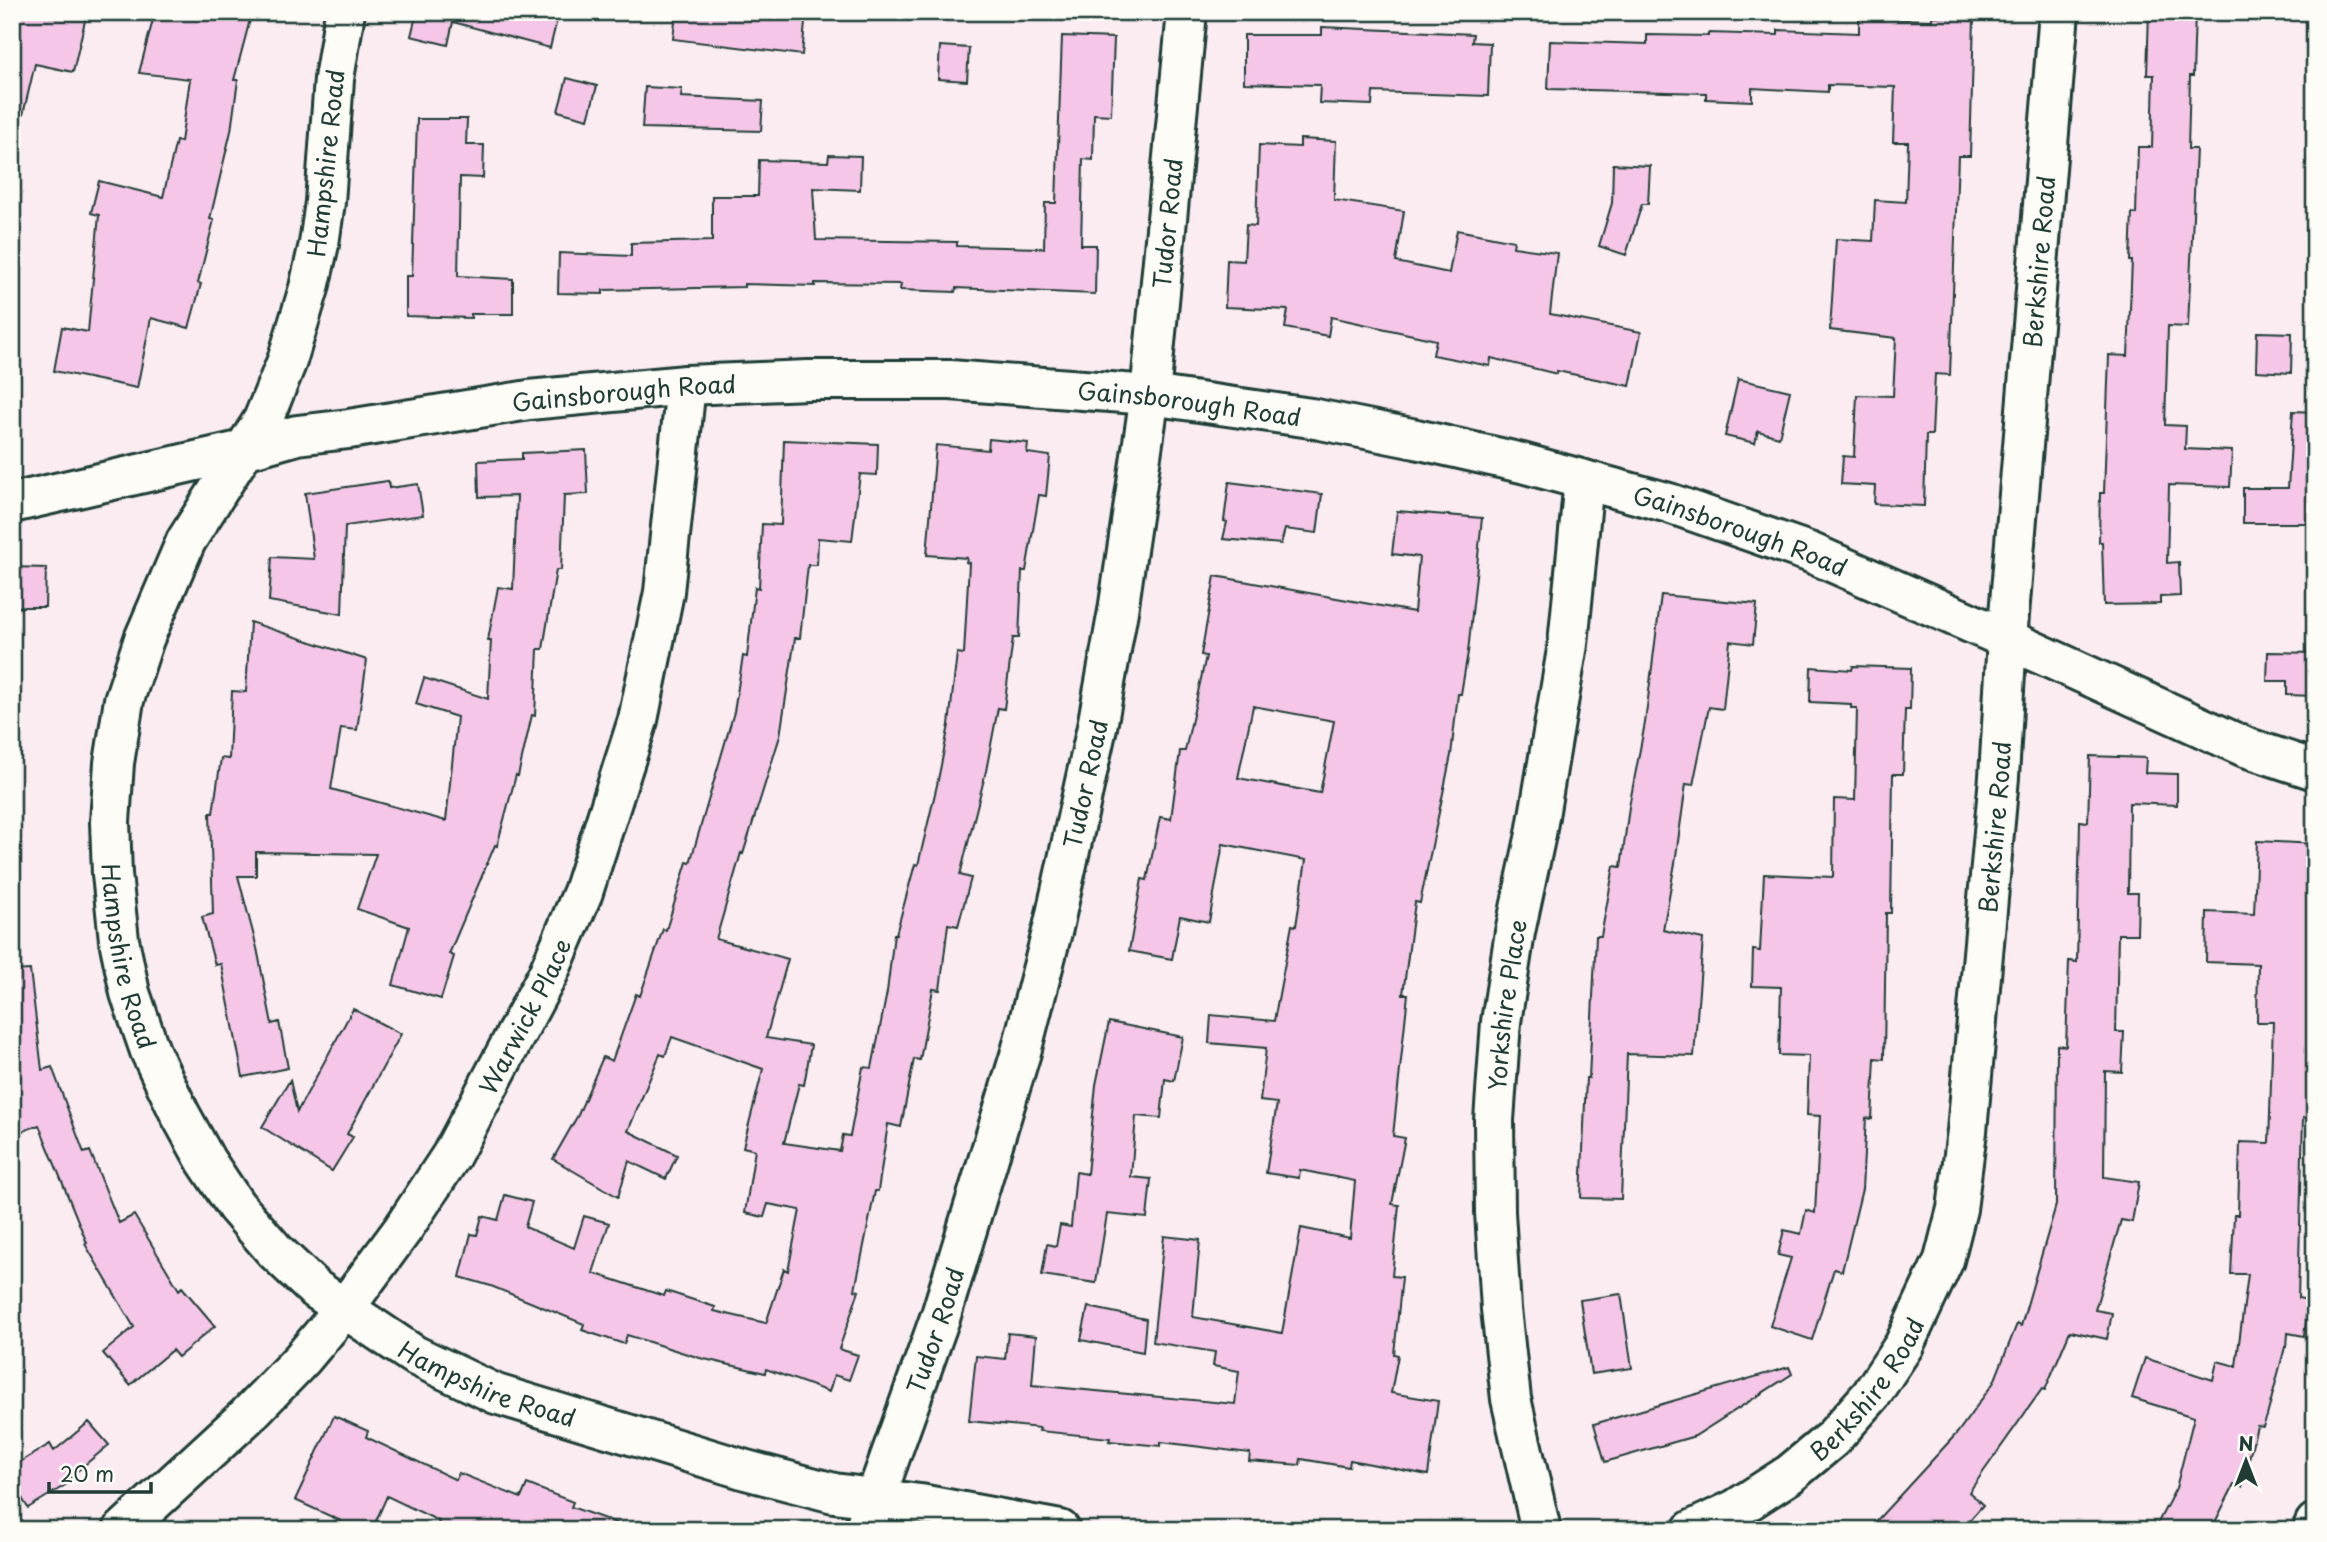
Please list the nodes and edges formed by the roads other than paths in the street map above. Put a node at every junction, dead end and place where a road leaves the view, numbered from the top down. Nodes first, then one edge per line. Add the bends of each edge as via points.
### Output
1 (345, 12) edge
2 (1187, 12) edge
3 (2059, 12) edge
4 (686, 385) junction
5 (1150, 395) junction
6 (244, 450) junction
7 (1584, 480) junction
8 (12, 503) edge
9 (2007, 639) junction
10 (2315, 770) edge
11 (344, 1310) junction
12 (869, 1514) edge
13 (2315, 1523) edge
14 (123, 1530) edge
15 (1060, 1530) edge
16 (1541, 1530) edge
17 (1692, 1530) edge
18 (2312, 1530) edge

1 - 6 street, Hampshire Road via 334,79 326,202 312,277 287,361 263,420
2 - 5 street, Tudor Road
3 - 9 street, Berkshire Road
4 - 5 street, Gainsborough Road via 950,380
4 - 6 street, Gainsborough Road via 529,400 297,435
4 - 11 street, Warwick Place via 664,592 638,720 583,892 548,974 451,1156
5 - 7 street, Gainsborough Road via 1350,426
5 - 12 street, Tudor Road via 1116,624 1053,928 1021,1052 941,1315
6 - 8 street, Gainsborough Road
6 - 11 street, Hampshire Road via 186,541 144,639 124,700 110,822 119,940 130,993 150,1051 206,1161 236,1206 275,1251
7 - 9 street, Gainsborough Road via 1669,503 1809,552
7 - 16 street, Yorkshire Place via 1568,644 1515,932 1501,1023 1494,1120 1495,1212 1511,1399
9 - 10 street, Gainsborough Road via 2245,747
9 - 17 street, Berkshire Road via 1967,1131 1957,1209 1944,1260 1904,1345 1871,1395 1832,1438 1790,1474 1736,1509
11 - 12 street, Hampshire Road via 414,1355 496,1394 834,1493
11 - 14 street, Warwick Place via 247,1416
12 - 15 street via 920,1504
13 - 18 street

